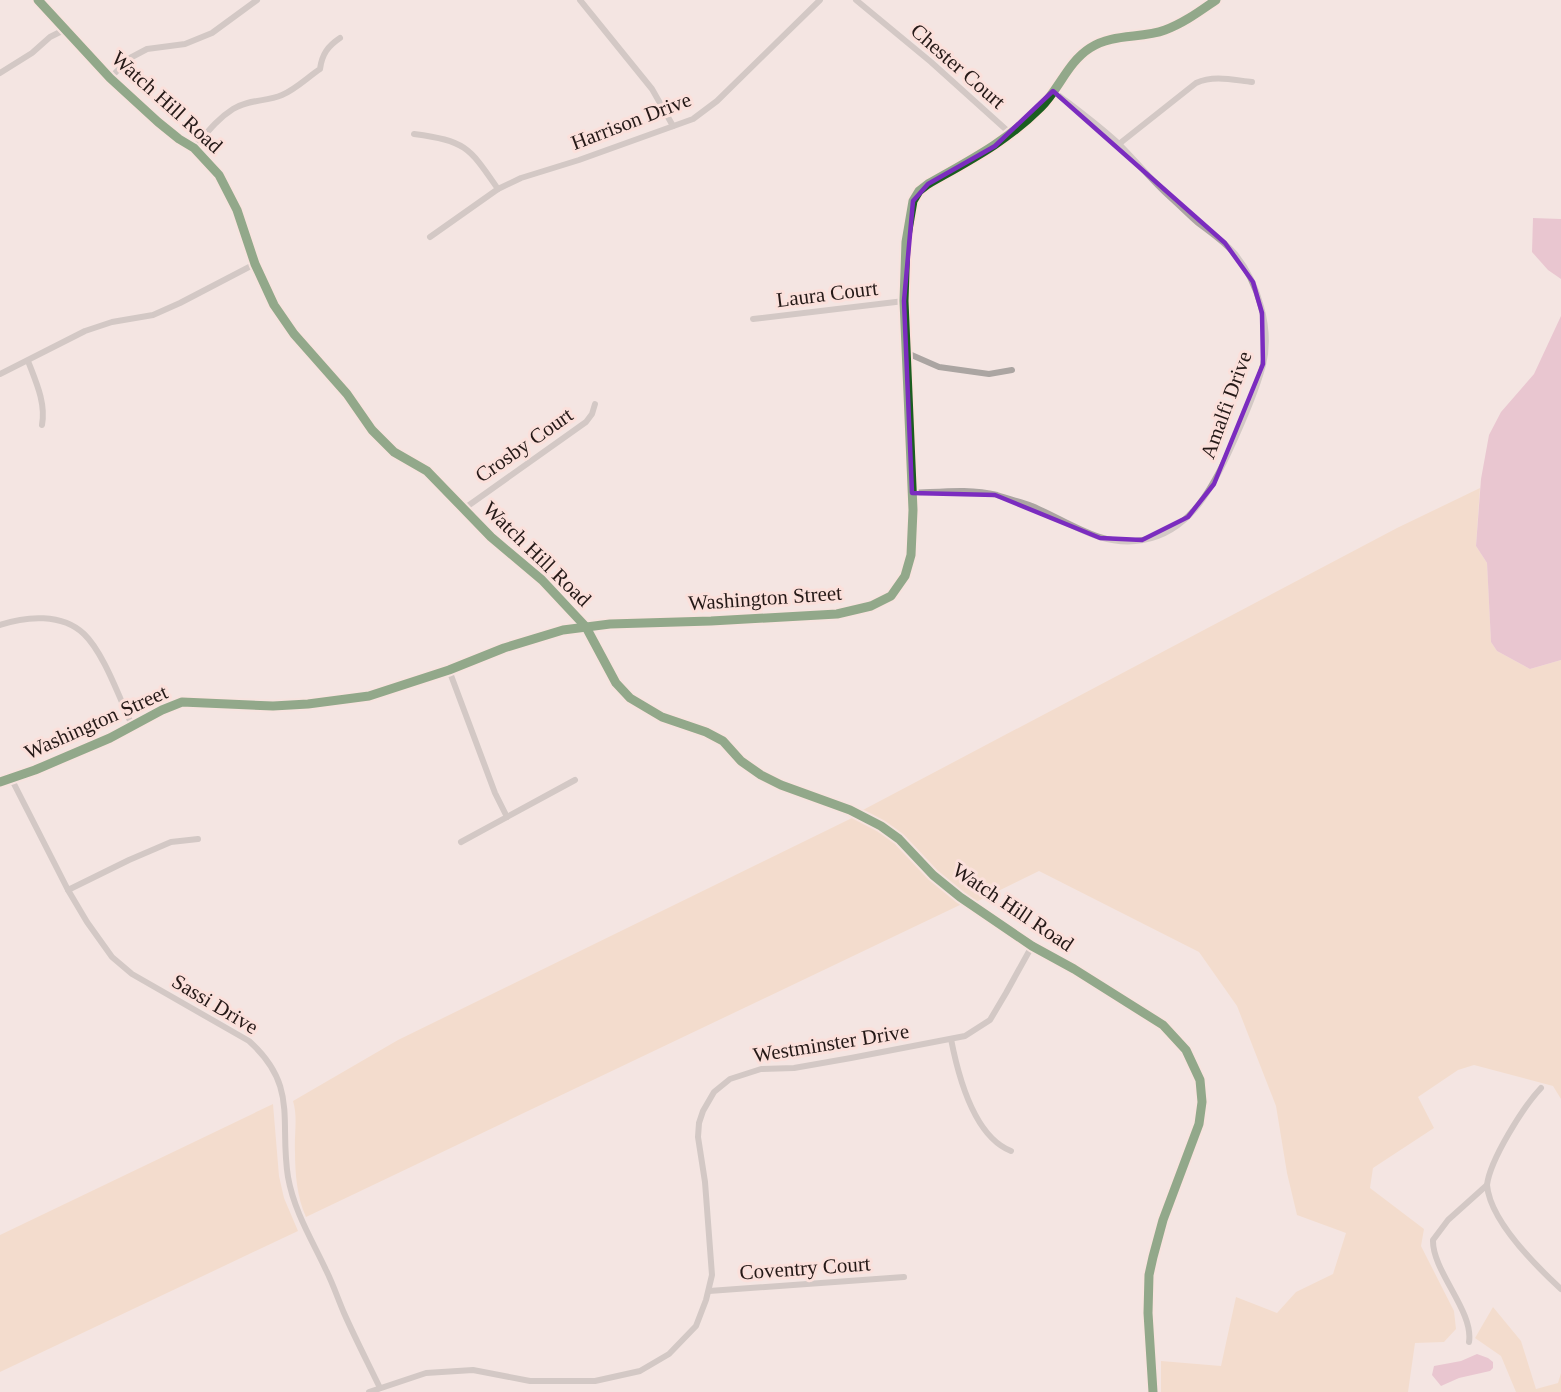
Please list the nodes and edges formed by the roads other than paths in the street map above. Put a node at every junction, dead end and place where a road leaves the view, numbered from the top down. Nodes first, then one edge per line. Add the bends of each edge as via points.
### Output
1 (38, 0) edge
2 (257, 0) edge
3 (580, 0) edge
4 (819, 0) edge
5 (856, 0) edge
6 (1216, 0) edge
7 (62, 31) junction
8 (340, 38) dead end
9 (0, 73) edge
10 (110, 78) junction
11 (1252, 82) dead end
12 (1053, 91) junction
13 (673, 126) junction
14 (414, 134) dead end
15 (1011, 135) junction
16 (1119, 144) junction
17 (194, 148) junction
18 (498, 189) junction
19 (430, 237) dead end
20 (255, 264) junction
21 (904, 301) junction
22 (753, 319) dead end
23 (907, 353) junction
24 (28, 361) junction
25 (1012, 370) dead end
26 (0, 374) edge
27 (595, 404) dead end
28 (42, 425) dead end
29 (912, 493) junction
30 (465, 508) junction
31 (0, 625) edge
32 (586, 627) junction
33 (449, 670) junction
34 (132, 725) junction
35 (11, 778) junction
36 (575, 780) dead end
37 (0, 782) edge
38 (507, 817) junction
39 (198, 839) dead end
40 (461, 842) dead end
41 (68, 890) junction
42 (1032, 946) junction
43 (951, 1039) junction
44 (1541, 1088) dead end
45 (1011, 1151) dead end
46 (1487, 1185) junction
47 (904, 1277) dead end
48 (1561, 1289) edge
49 (708, 1291) junction
50 (1469, 1342) dead end
51 (380, 1388) junction
52 (369, 1392) edge
53 (1153, 1392) edge

1 - 7 street, Watch Hill Road
2 - 10 street via 212,33 185,44 147,49 130,58
3 - 13 street via 652,89
4 - 13 street, Harrison Drive via 717,101 693,119
5 - 15 street, Chester Court
6 - 12 street, Washington Street via 1164,30 1106,40 1089,49
7 - 9 street
7 - 10 street, Watch Hill Road
8 - 17 street via 321,58 320,69 284,95 234,108
10 - 17 street, Watch Hill Road via 158,122
11 - 16 street via 1216,78 1196,83
12 - 15 street, Washington Street
12 - 16 street, Amalfi Drive
13 - 18 street, Harrison Drive
14 - 18 street via 450,140 461,146 476,156
15 - 21 street, Washington Street via 919,191 908,222
16 - 29 street, Amalfi Drive via 1158,187 1235,254 1253,282 1262,314 1263,364 1214,484 1188,517 1166,532 1142,540 1100,538 1032,506 995,495 967,491
17 - 20 street, Watch Hill Road via 228,189
18 - 19 street, Harrison Drive
20 - 24 street via 153,315 85,331
20 - 30 street, Watch Hill Road via 274,305 294,334 347,394 372,430 394,452 427,471
21 - 22 street, Laura Court
21 - 23 street, Washington Street
23 - 25 street via 939,367 989,374
23 - 29 street, Washington Street
24 - 26 street
24 - 28 street via 44,409
27 - 30 street, Crosby Court via 586,422
29 - 32 street, Washington Street via 911,555 905,576 891,596 871,606 837,614
30 - 32 street, Watch Hill Road
31 - 34 street via 23,618 52,619 83,633 93,644
32 - 33 street, Washington Street via 504,648
32 - 42 street, Watch Hill Road via 616,683 630,698 662,717 723,741 761,775 881,826 950,889
33 - 34 street, Washington Street via 369,696 308,704 182,702
33 - 38 street
34 - 35 street, Washington Street via 111,738
35 - 37 street, Washington Street
35 - 41 street, Sassi Drive
36 - 38 street
38 - 40 street
39 - 41 street via 171,842
41 - 51 street, Sassi Drive via 112,957 132,974 249,1041 276,1071 285,1111 291,1193
42 - 43 street, Westminster Drive via 990,1020 965,1036
42 - 53 street, Watch Hill Road via 1163,1025 1186,1050 1200,1080 1198,1124 1157,1239 1149,1275
43 - 45 street via 966,1097 995,1142
43 - 49 street, Westminster Drive via 794,1068 761,1069 730,1079 714,1092 702,1112 698,1137 711,1243
44 - 46 street via 1501,1149 1488,1174
46 - 48 street via 1507,1229 1534,1264
46 - 50 street via 1448,1220 1433,1243 1466,1320
47 - 49 street, Coventry Court
49 - 51 street, Westminster Drive via 696,1326 669,1354 640,1371 595,1381 530,1382 471,1370 426,1373
51 - 52 street, Westminster Drive

